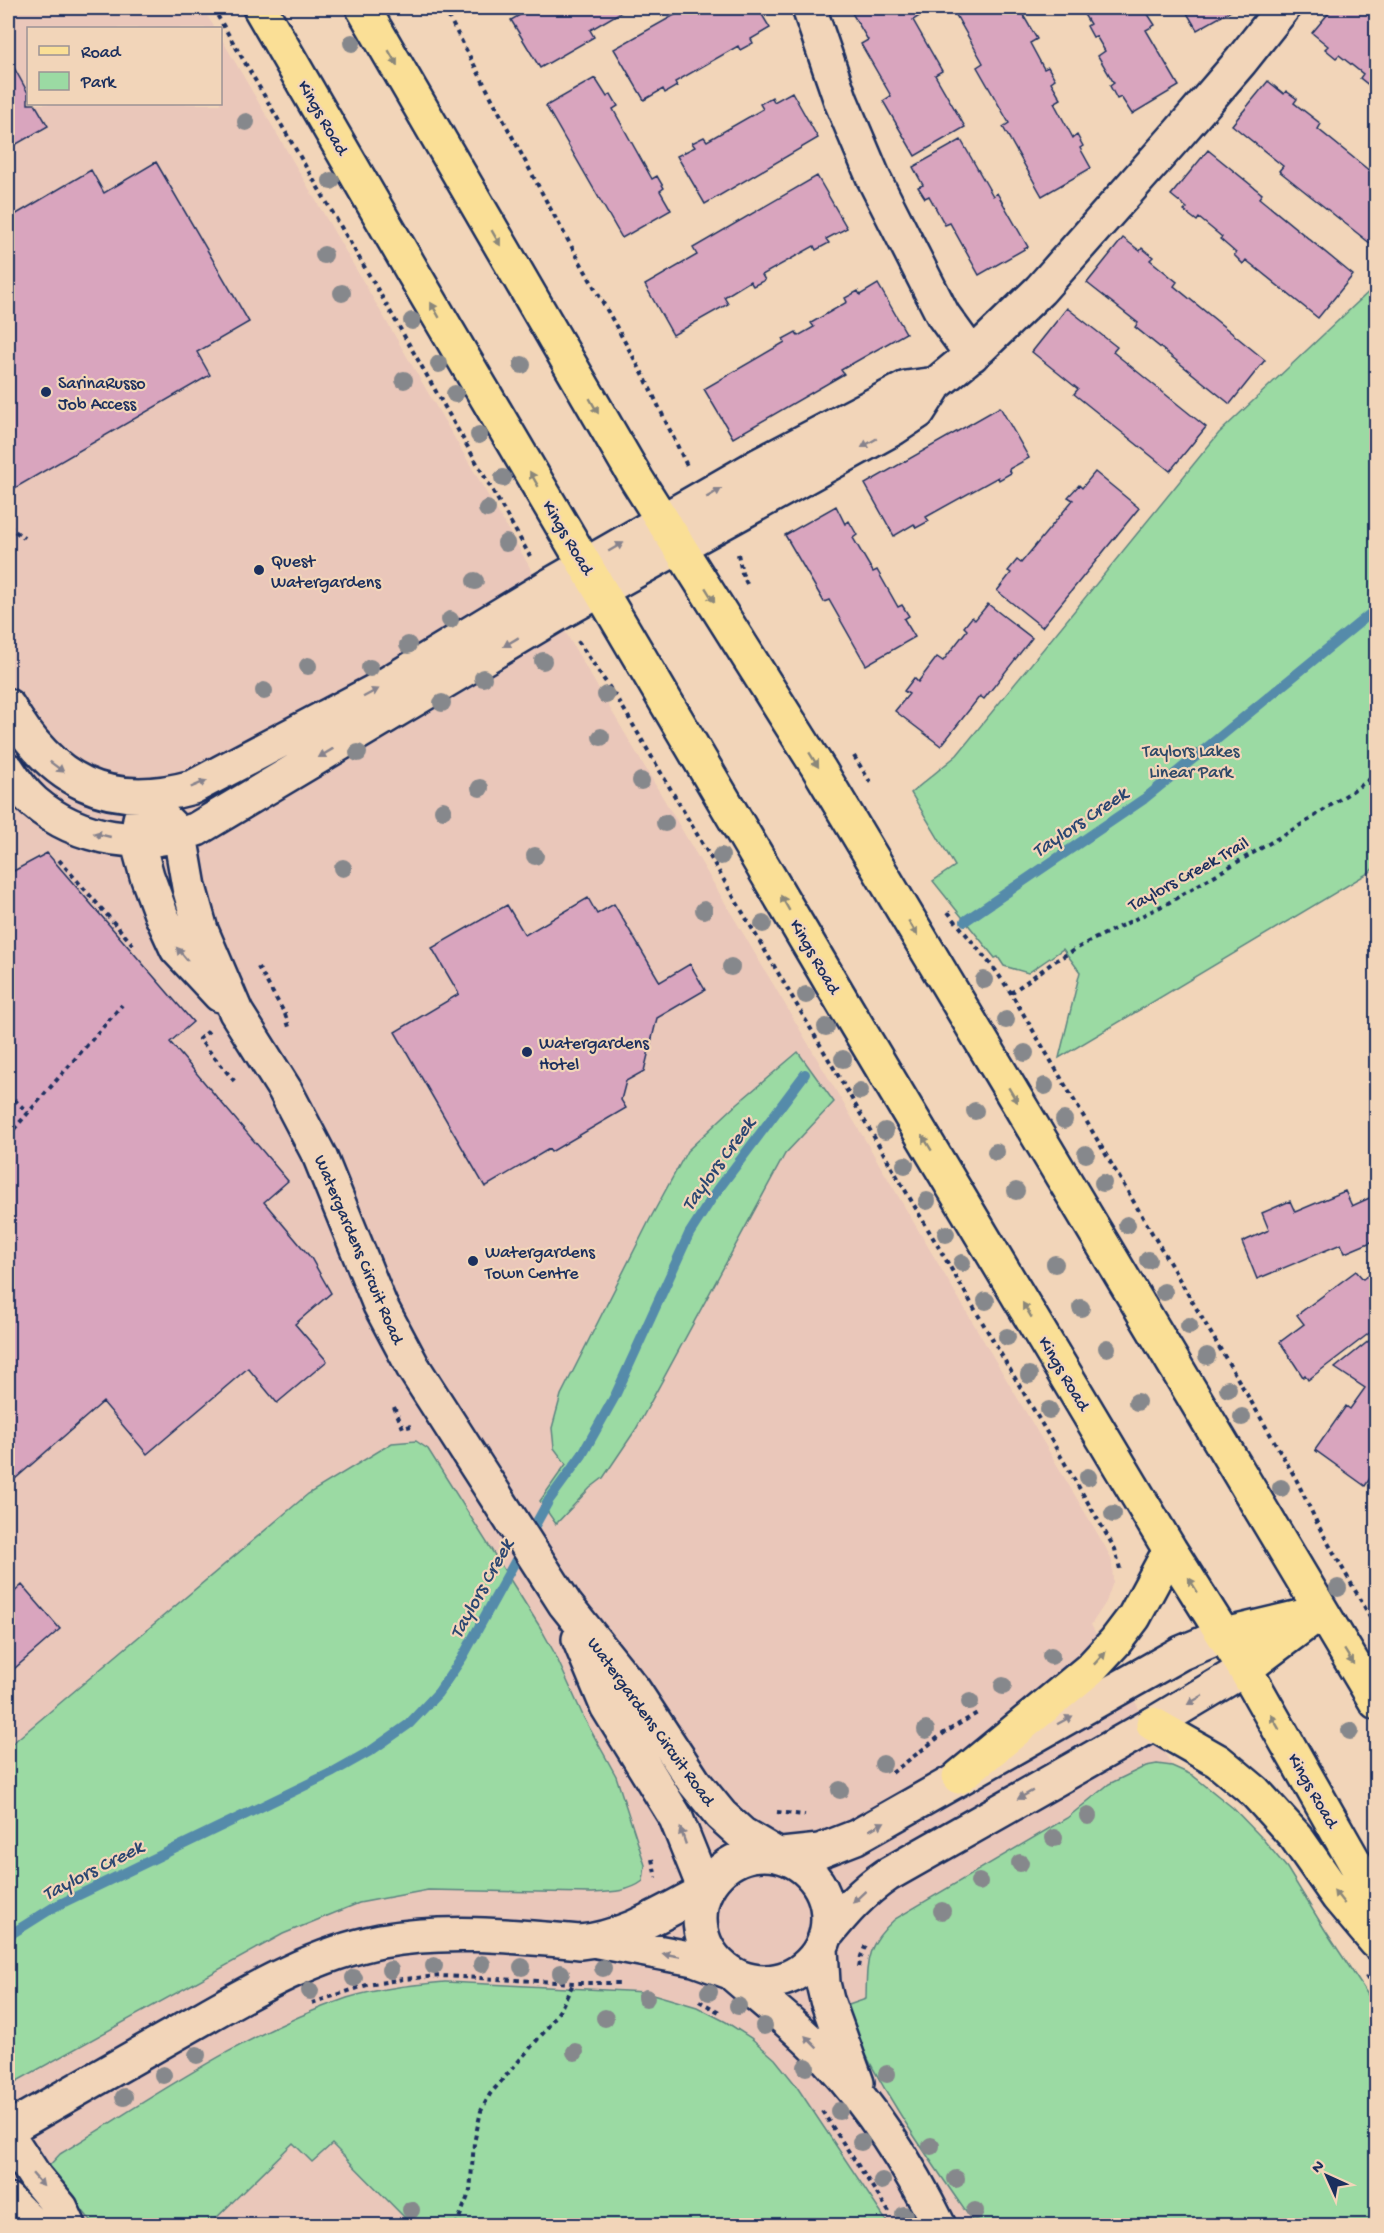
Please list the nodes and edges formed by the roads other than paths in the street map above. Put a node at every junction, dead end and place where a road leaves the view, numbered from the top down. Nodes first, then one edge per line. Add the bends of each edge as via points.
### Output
1 (260, 8) edge
2 (363, 8) edge
3 (809, 8) edge
4 (1283, 8) edge
5 (972, 355) junction
6 (670, 533) junction
7 (593, 577) junction
8 (13, 726) edge
9 (8, 770) edge
10 (142, 797) junction
11 (180, 835) junction
12 (137, 840) junction
13 (236, 1012) junction
14 (1170, 1550) junction
15 (565, 1604) junction
16 (1321, 1612) junction
17 (1224, 1635) junction
18 (1245, 1669) junction
19 (1377, 1702) edge
20 (1153, 1724) junction
21 (959, 1777) junction
22 (778, 1854) junction
23 (704, 1891) junction
24 (1377, 1900) edge
25 (596, 1941) junction
26 (824, 1942) junction
27 (1377, 1942) edge
28 (731, 1974) junction
29 (864, 2102) junction
30 (8, 2128) edge
31 (8, 2135) edge
32 (922, 2191) junction
33 (8, 2200) edge
34 (34, 2226) edge
35 (69, 2226) edge
36 (939, 2226) edge
37 (954, 2226) edge

7 -> 1 main road, Kings Road
2 -> 6 main road
3 - 5 street via 874,179 943,315
4 - 5 street via 1040,290
5 - 6 street via 936,384 918,412 894,428 732,518
6 - 7 street
6 -> 16 main road via 819,769
10 -> 7 street via 167,794 206,781
7 -> 11 street via 434,687 291,775
14 -> 7 main road, Kings Road
8 -> 10 street via 72,777 117,794
12 -> 9 street via 91,832 51,814 24,792
10 - 11 street
10 - 12 street, Watergardens Circuit Road
11 - 12 street
11 - 13 street, Watergardens Circuit Road via 201,930
13 -> 12 street, Watergardens Circuit Road via 177,949 147,876
13 - 15 street, Watergardens Circuit Road via 285,1090 320,1156 395,1335
17 -> 14 main road, Kings Road
21 -> 14 main road via 1090,1669 1134,1617
15 - 22 street, Watergardens Circuit Road via 633,1689 694,1782 721,1815 742,1834
23 -> 15 street, Watergardens Circuit Road via 676,1818 607,1706
16 - 17 main road
16 - 18 main road
16 -> 19 main road
17 - 18 main road, Kings Road
21 -> 17 street via 1181,1653
18 -> 20 street
24 -> 18 main road, Kings Road
20 -> 26 street via 887,1875 846,1909
27 -> 20 main road via 1256,1792 1218,1761
22 -> 21 street via 820,1851 856,1837
22 - 23 street via 753,1854 733,1860 716,1873
22 - 26 street via 800,1864 825,1895 829,1915
23 - 25 street via 641,1925
23 - 28 street via 699,1914 701,1936 711,1956
28 -> 25 street via 694,1959
25 - 30 street via 455,1933 379,1942 343,1951 251,1992
26 - 28 street via 809,1964 793,1976 774,1982 754,1982
26 - 29 street via 823,1983 827,2000
29 -> 28 street via 802,2034
29 - 32 street
31 -> 35 street via 61,2208
32 - 36 street
32 - 37 street
33 - 34 street

